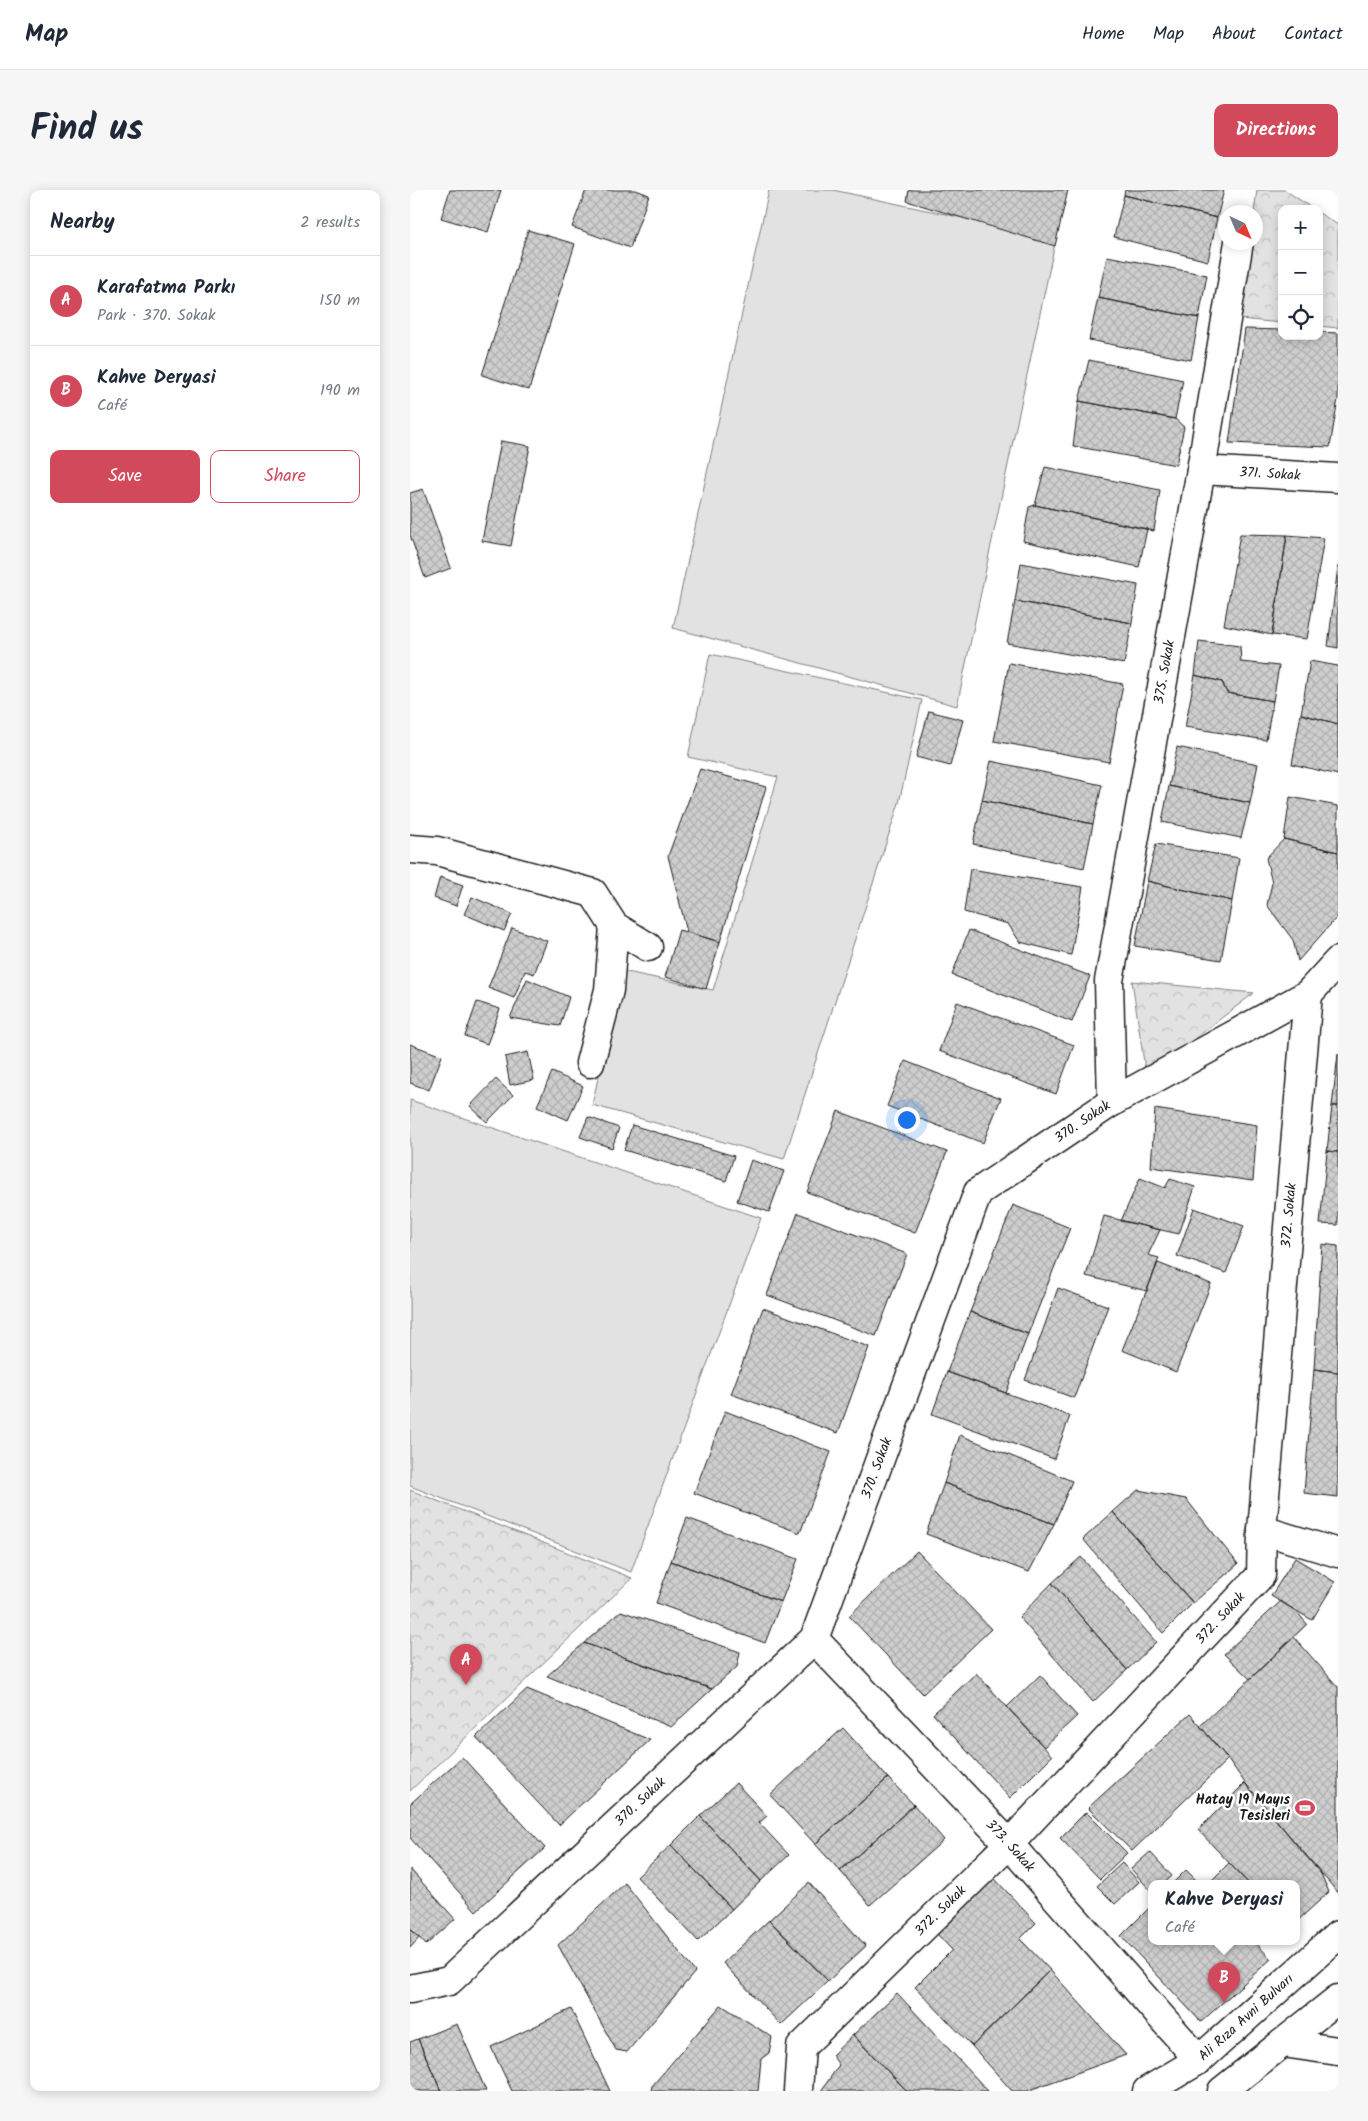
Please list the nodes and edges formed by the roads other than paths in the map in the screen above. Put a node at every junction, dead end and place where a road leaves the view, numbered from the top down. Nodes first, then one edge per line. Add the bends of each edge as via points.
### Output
1 (1238, 250) edge
2 (1200, 470) junction
3 (1338, 478) edge
4 (410, 850) edge
5 (614, 926) junction
6 (648, 948) dead end
7 (1338, 961) edge
8 (1308, 994) junction
9 (590, 1063) dead end
10 (1112, 1102) junction
11 (1262, 1530) junction
12 (1338, 1553) edge
13 (814, 1639) junction
14 (1009, 1844) junction
15 (1338, 1935) edge
16 (410, 1989) edge
17 (1338, 1999) edge
18 (1283, 2043) junction
19 (1338, 2051) edge
20 (1199, 2060) junction
21 (798, 2091) edge
22 (1147, 2091) edge
23 (1222, 2091) edge

1 - 2 street, 375. Sokak
2 - 3 street, 371. Sokak
2 - 10 street, 375. Sokak via 1109,981
4 - 5 street via 437,851 593,893
5 - 6 street
5 - 9 street via 609,990
7 - 8 street, 370. Sokak
8 - 10 street, 370. Sokak
8 - 11 street, 372. Sokak
10 - 13 street, 370. Sokak via 978,1192
11 - 12 street
11 - 14 street, 372. Sokak via 1261,1576
13 - 14 street, 373. Sokak
13 - 16 street, 370. Sokak via 450,1981
14 - 20 street, 373. Sokak
14 - 21 street, 372. Sokak via 801,2048
15 - 20 street, Ali Rıza Avni Bulvarı
17 - 18 street
18 - 19 street
18 - 23 street
20 - 22 street, Ali Rıza Avni Bulvarı

